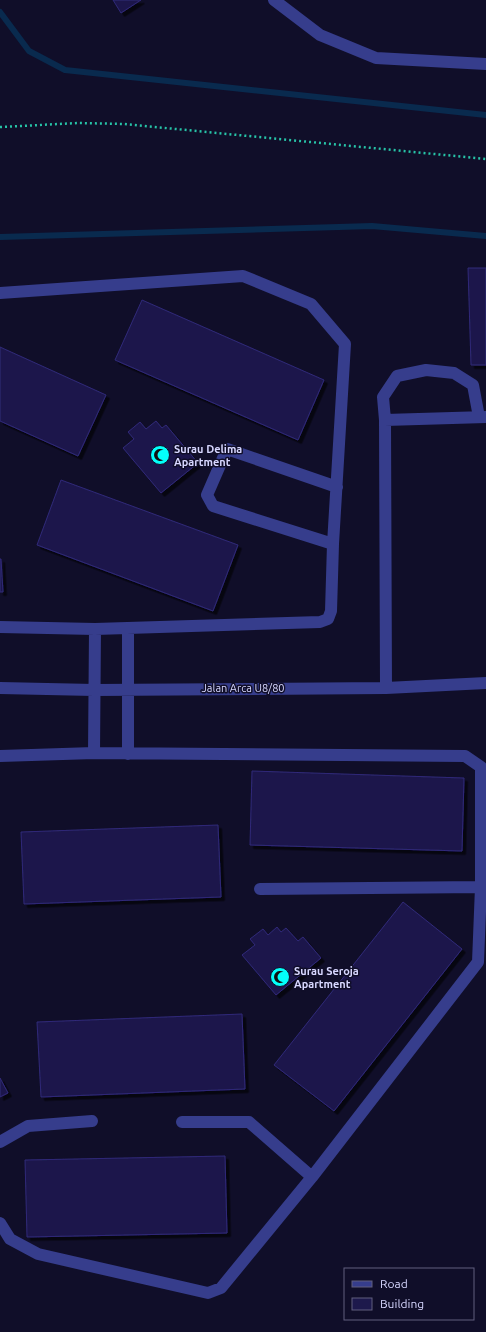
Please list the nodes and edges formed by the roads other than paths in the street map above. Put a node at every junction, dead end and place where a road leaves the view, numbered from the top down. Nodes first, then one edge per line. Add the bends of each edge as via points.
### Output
1 (274, 0) edge
2 (486, 64) edge
3 (0, 293) edge
4 (482, 417) edge
5 (385, 420) junction
6 (337, 487) junction
7 (333, 544) junction
8 (0, 627) edge
9 (128, 628) junction
10 (95, 629) junction
11 (486, 684) edge
12 (0, 688) edge
13 (129, 688) junction
14 (386, 688) junction
15 (94, 690) junction
16 (94, 754) junction
17 (128, 754) junction
18 (0, 756) edge
19 (481, 887) junction
20 (260, 889) dead end
21 (92, 1122) dead end
22 (182, 1122) dead end
23 (0, 1142) edge
24 (312, 1177) junction
25 (0, 1223) edge

1 - 2 street via 320,35 376,58
3 - 6 street via 243,276 310,304 345,344
4 - 5 street
4 - 5 street via 473,385 454,373 426,370 397,376 383,397
5 - 14 street
6 - 7 street
6 - 7 street via 227,449 207,495 213,506
7 - 9 street via 331,611 328,619 320,622
8 - 10 street
9 - 10 street
9 - 13 street
10 - 15 street
11 - 14 street, Jalan Arca U8/80
12 - 15 street, Jalan Arca U8/80
13 - 14 street, Jalan Arca U8/80
13 - 15 street, Jalan Arca U8/80
13 - 17 street
15 - 16 street
16 - 17 street
16 - 18 street
17 - 19 street via 465,756 481,767
19 - 20 street
19 - 24 street via 478,962
21 - 23 street via 28,1126
22 - 24 street via 249,1122
24 - 25 street via 221,1288 208,1293 38,1254 10,1239

